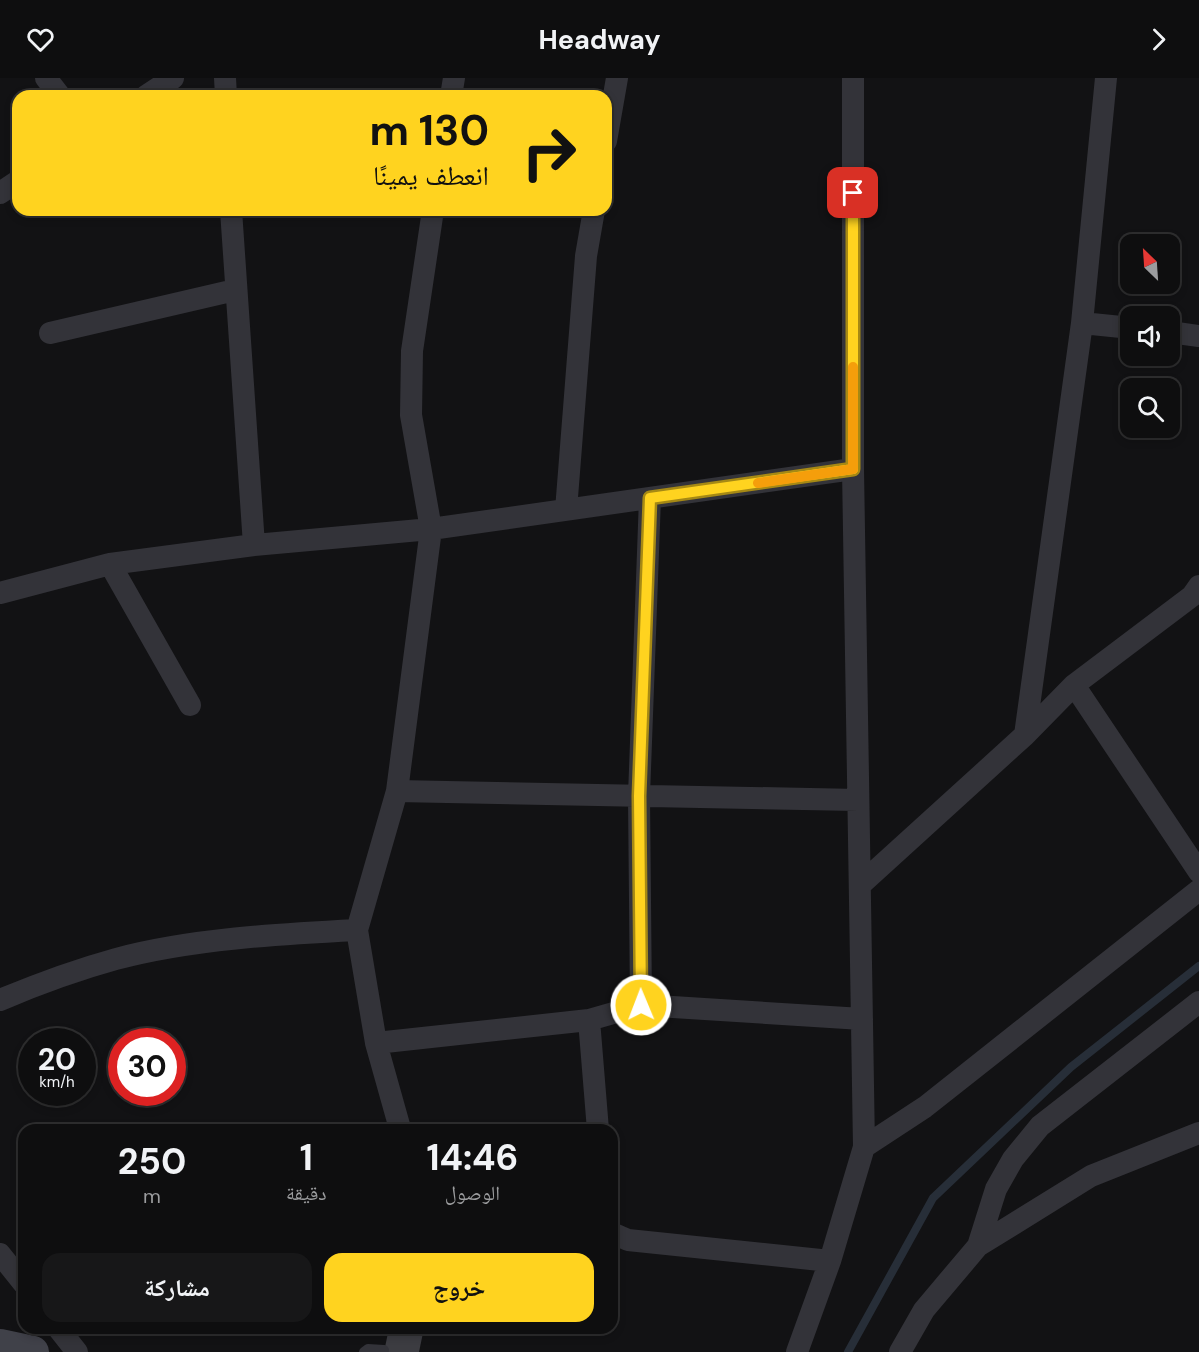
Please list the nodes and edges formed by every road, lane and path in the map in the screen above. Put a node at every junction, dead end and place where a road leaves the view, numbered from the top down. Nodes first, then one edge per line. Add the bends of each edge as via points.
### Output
1 (46, 78) edge
2 (173, 78) edge
3 (617, 78) edge
4 (853, 78) edge
5 (1106, 78) edge
6 (55, 90) edge
7 (155, 90) edge
8 (612, 107) edge
9 (231, 216) edge
10 (432, 216) edge
11 (593, 216) edge
12 (235, 290) junction
13 (1083, 323) junction
14 (1120, 327) edge
15 (50, 333) dead end
16 (1180, 334) edge
17 (1199, 336) edge
18 (853, 469) junction
19 (650, 498) junction
20 (566, 510) junction
21 (431, 529) junction
22 (254, 545) junction
23 (110, 564) junction
24 (0, 593) edge
25 (1196, 597) edge
26 (1074, 685) junction
27 (190, 705) dead end
28 (1026, 735) junction
29 (397, 791) junction
30 (639, 796) junction
31 (858, 800) junction
32 (1199, 872) edge
33 (860, 885) junction
34 (1199, 890) edge
35 (357, 930) junction
36 (0, 1000) edge
37 (1199, 1002) edge
38 (641, 1005) junction
39 (862, 1019) junction
40 (589, 1020) junction
41 (376, 1042) junction
42 (399, 1124) edge
43 (598, 1124) edge
44 (1199, 1133) edge
45 (864, 1147) junction
46 (618, 1236) edge
47 (978, 1246) junction
48 (0, 1254) edge
49 (830, 1261) junction
50 (18, 1276) edge
51 (63, 1334) edge
52 (0, 1346) edge
53 (384, 1350) dead end
54 (33, 1352) edge
55 (77, 1352) edge
56 (364, 1352) edge
57 (797, 1352) edge
58 (900, 1352) edge

1 - 6 street
2 - 7 street
3 - 8 street
4 - 18 street
5 - 13 street
9 - 12 street
10 - 21 street via 411,351 411,415
11 - 20 street via 586,256
12 - 15 street
12 - 22 street
13 - 14 street
13 - 28 street
16 - 17 street
18 - 19 street
18 - 31 street
19 - 20 street
19 - 30 street
20 - 21 street
21 - 22 street
21 - 29 street
22 - 23 street
23 - 24 street
23 - 27 street
25 - 26 street
26 - 28 street
26 - 32 street
28 - 33 street
29 - 30 street
29 - 35 street
30 - 31 street
30 - 38 street
31 - 33 street
33 - 39 street
34 - 45 street via 925,1107
35 - 36 street via 281,933 118,958 61,975
35 - 41 street
37 - 47 street via 1041,1126 1013,1159 996,1189
38 - 39 street
38 - 40 street
39 - 45 street
40 - 41 street
40 - 43 street
41 - 42 street
44 - 47 street via 1091,1176
45 - 49 street
46 - 49 street via 628,1240
47 - 58 street via 924,1310
48 - 50 street
49 - 57 street
51 - 55 street
52 - 54 main road
53 - 56 lane

